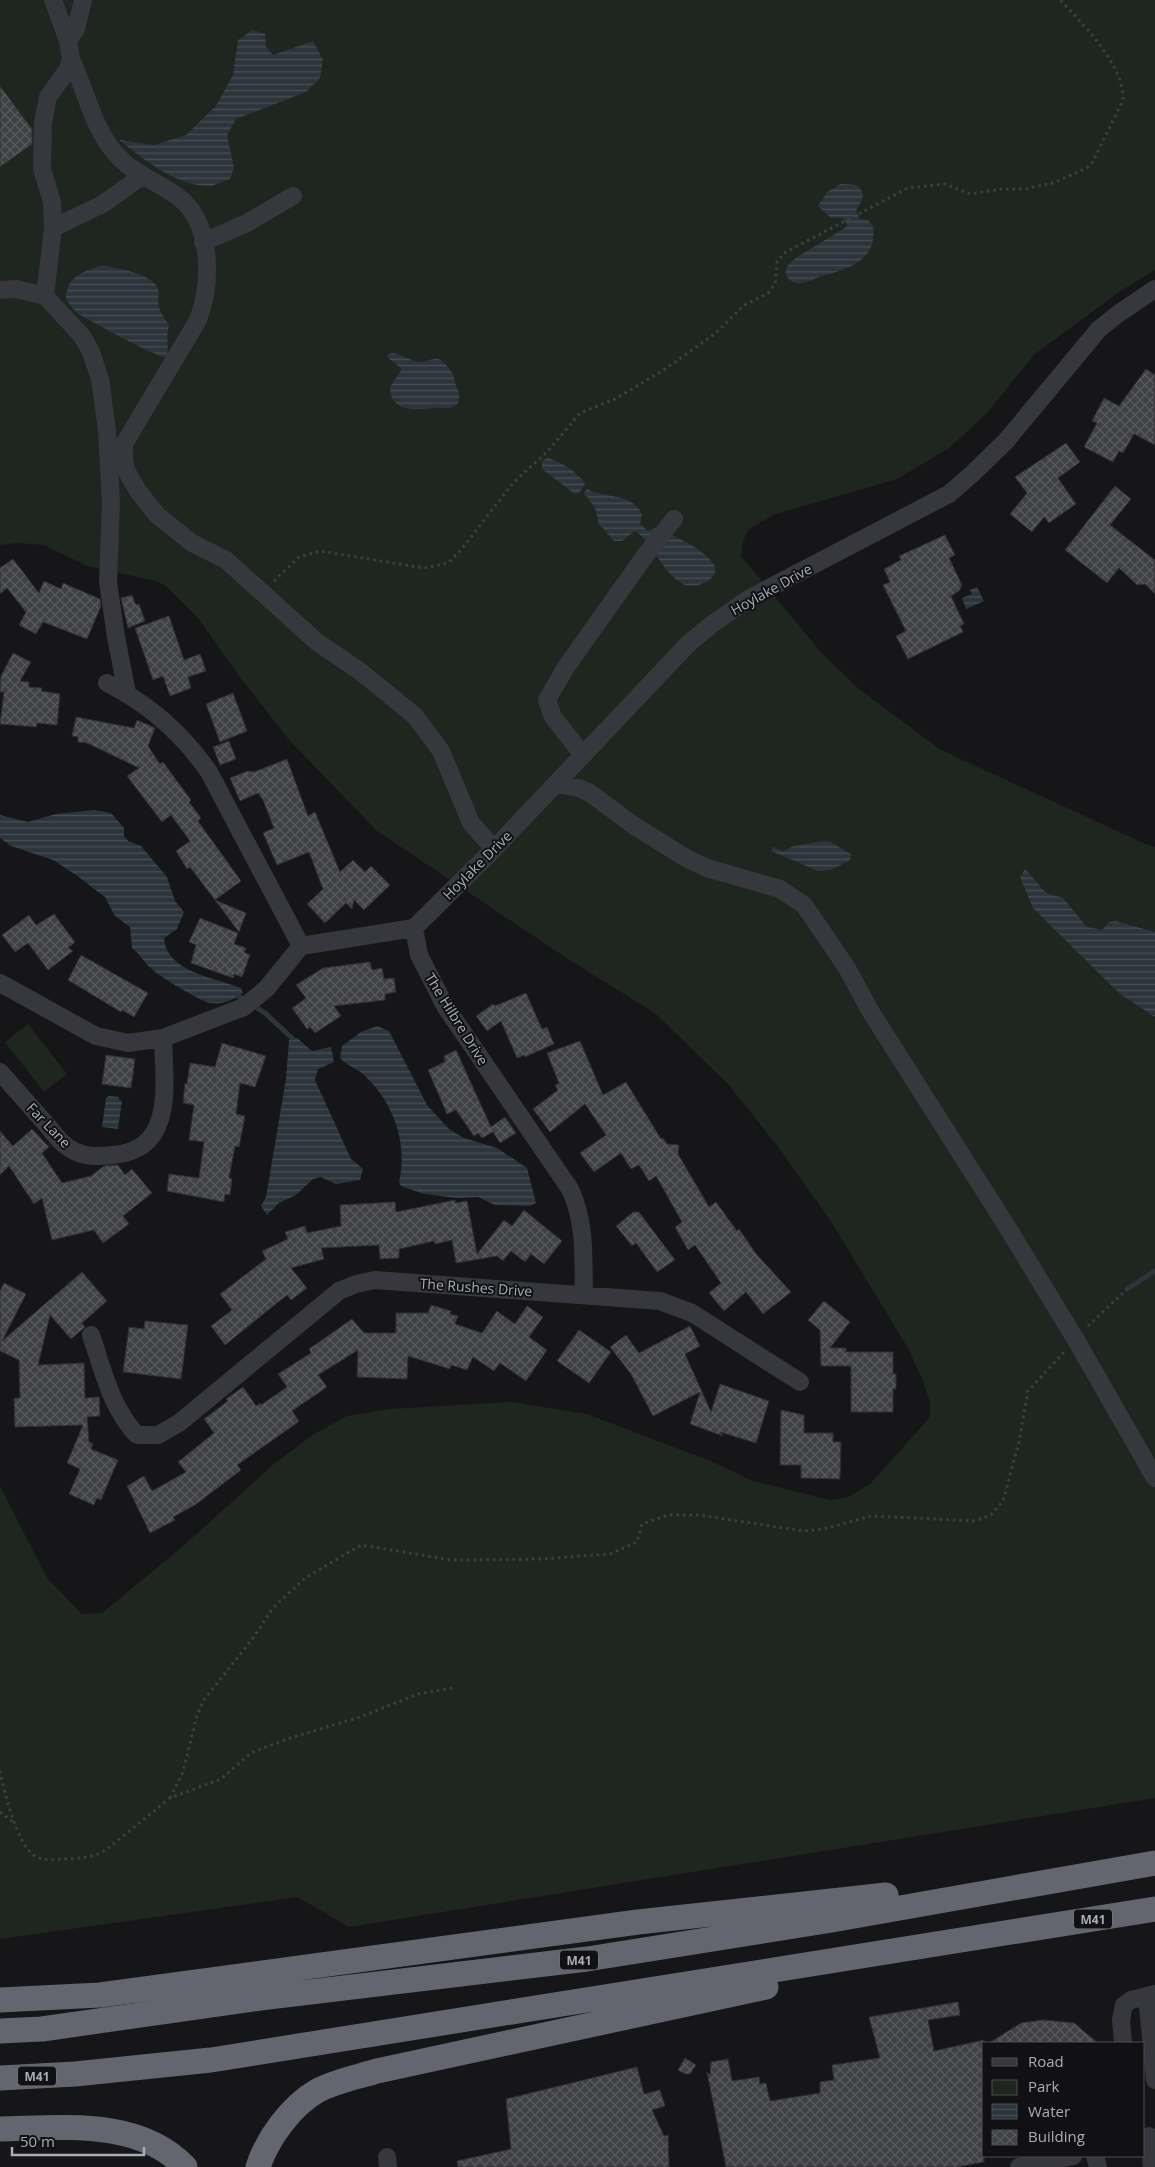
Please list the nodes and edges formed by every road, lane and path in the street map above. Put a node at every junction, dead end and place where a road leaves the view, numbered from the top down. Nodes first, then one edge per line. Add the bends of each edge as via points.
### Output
1 (53, 0) edge
2 (83, 0) edge
3 (1060, 0) edge
4 (68, 41) junction
5 (71, 59) junction
6 (142, 176) junction
7 (293, 196) dead end
8 (52, 228) junction
9 (214, 238) junction
10 (0, 290) edge
11 (1155, 290) edge
12 (44, 296) junction
13 (670, 524) dead end
14 (264, 593) junction
15 (107, 682) dead end
16 (128, 693) junction
17 (583, 755) junction
18 (556, 784) junction
19 (494, 849) junction
20 (414, 928) junction
21 (300, 946) junction
22 (0, 983) edge
23 (163, 1038) junction
24 (0, 1072) edge
25 (1127, 1289) dead end
26 (584, 1294) junction
27 (91, 1335) dead end
28 (1076, 1340) junction
29 (800, 1382) dead end
30 (1155, 1478) edge
31 (453, 1688) dead end
32 (0, 1771) edge
33 (170, 1798) junction
34 (0, 1812) edge
35 (16, 1824) junction
36 (1145, 1865) edge
37 (1155, 1909) edge
38 (1030, 1929) junction
39 (1151, 1995) edge
40 (0, 2000) edge
41 (0, 2032) edge
42 (1123, 2042) edge
43 (0, 2078) edge
44 (1155, 2080) edge
45 (0, 2129) edge
46 (1149, 2136) edge
47 (1068, 2157) edge
48 (185, 2167) edge
49 (258, 2167) edge
50 (1020, 2167) edge
51 (1152, 2167) edge

1 - 4 street
2 - 4 street via 76,29
3 - 14 path via 1102,48 1121,81 1123,91 1123,100 1087,168 1053,183 1025,189 970,194 945,184 908,188 842,222 784,253 777,262 777,279 771,290 743,306 716,333 685,356 615,399 580,413 548,451 513,483 448,563 424,568 330,552 311,553 292,562
4 - 5 street
5 - 6 street via 106,141
5 - 8 street via 68,69 48,97 43,123 42,170 52,202
6 - 8 street via 103,204
6 - 9 street via 186,204 197,222
7 - 9 street
8 - 12 street
9 - 14 street via 203,307 185,345 129,434 124,444 124,461 132,482 157,515 192,543 226,560
10 - 12 street via 16,289
11 - 17 street, Hoylake Drive via 1099,329 1006,441 966,479 929,506 728,612 689,643
12 - 16 street via 82,336 100,379 111,503 108,582
13 - 17 street via 566,666 547,700 553,717
14 - 19 street via 317,642 361,672 414,716 441,751 471,823
15 - 16 street
16 - 21 street via 180,734 209,772
17 - 18 street, Hoylake Drive
18 - 19 street, Hoylake Drive
18 - 28 street via 590,793 686,858 707,868 780,889 804,905 847,968 869,1009
19 - 20 street, Hoylake Drive
20 - 21 street
20 - 26 street, The Hilbre Drive via 419,955 445,1006 577,1204 582,1220
21 - 23 street via 258,996 244,1007
22 - 23 street via 96,1036 128,1043
23 - 24 street, Far Lane via 164,1101 160,1123 152,1138 118,1155 94,1157 79,1154 65,1145
25 - 28 path
26 - 27 street, The Rushes Drive via 375,1280 356,1284 323,1303 179,1423 158,1435 137,1436 124,1422
26 - 29 street, The Rushes Drive via 675,1305
28 - 30 street
28 - 33 path via 1028,1391 1019,1442 1003,1501 983,1519 871,1516 824,1529 803,1531 700,1515 668,1515 642,1524 637,1542 610,1554 540,1559 451,1560 361,1545 305,1578 273,1608 203,1701 184,1772
31 - 33 path via 418,1694 360,1717 268,1746 244,1757 221,1779
32 - 35 path via 10,1814
33 - 35 path via 106,1850 84,1858 43,1859 33,1855
34 - 35 path
36 - 40 highway via 638,1922 100,1995
36 - 41 highway, M41 via 586,1959
37 - 38 highway, M41
38 - 43 highway, M41 via 211,2060
38 - 49 highway via 350,2079 317,2091 296,2108 268,2144
39 - 42 street via 1124,2004 1121,2020
39 - 44 street
45 - 48 highway via 87,2128 111,2131 162,2148
46 - 51 street
47 - 50 street

